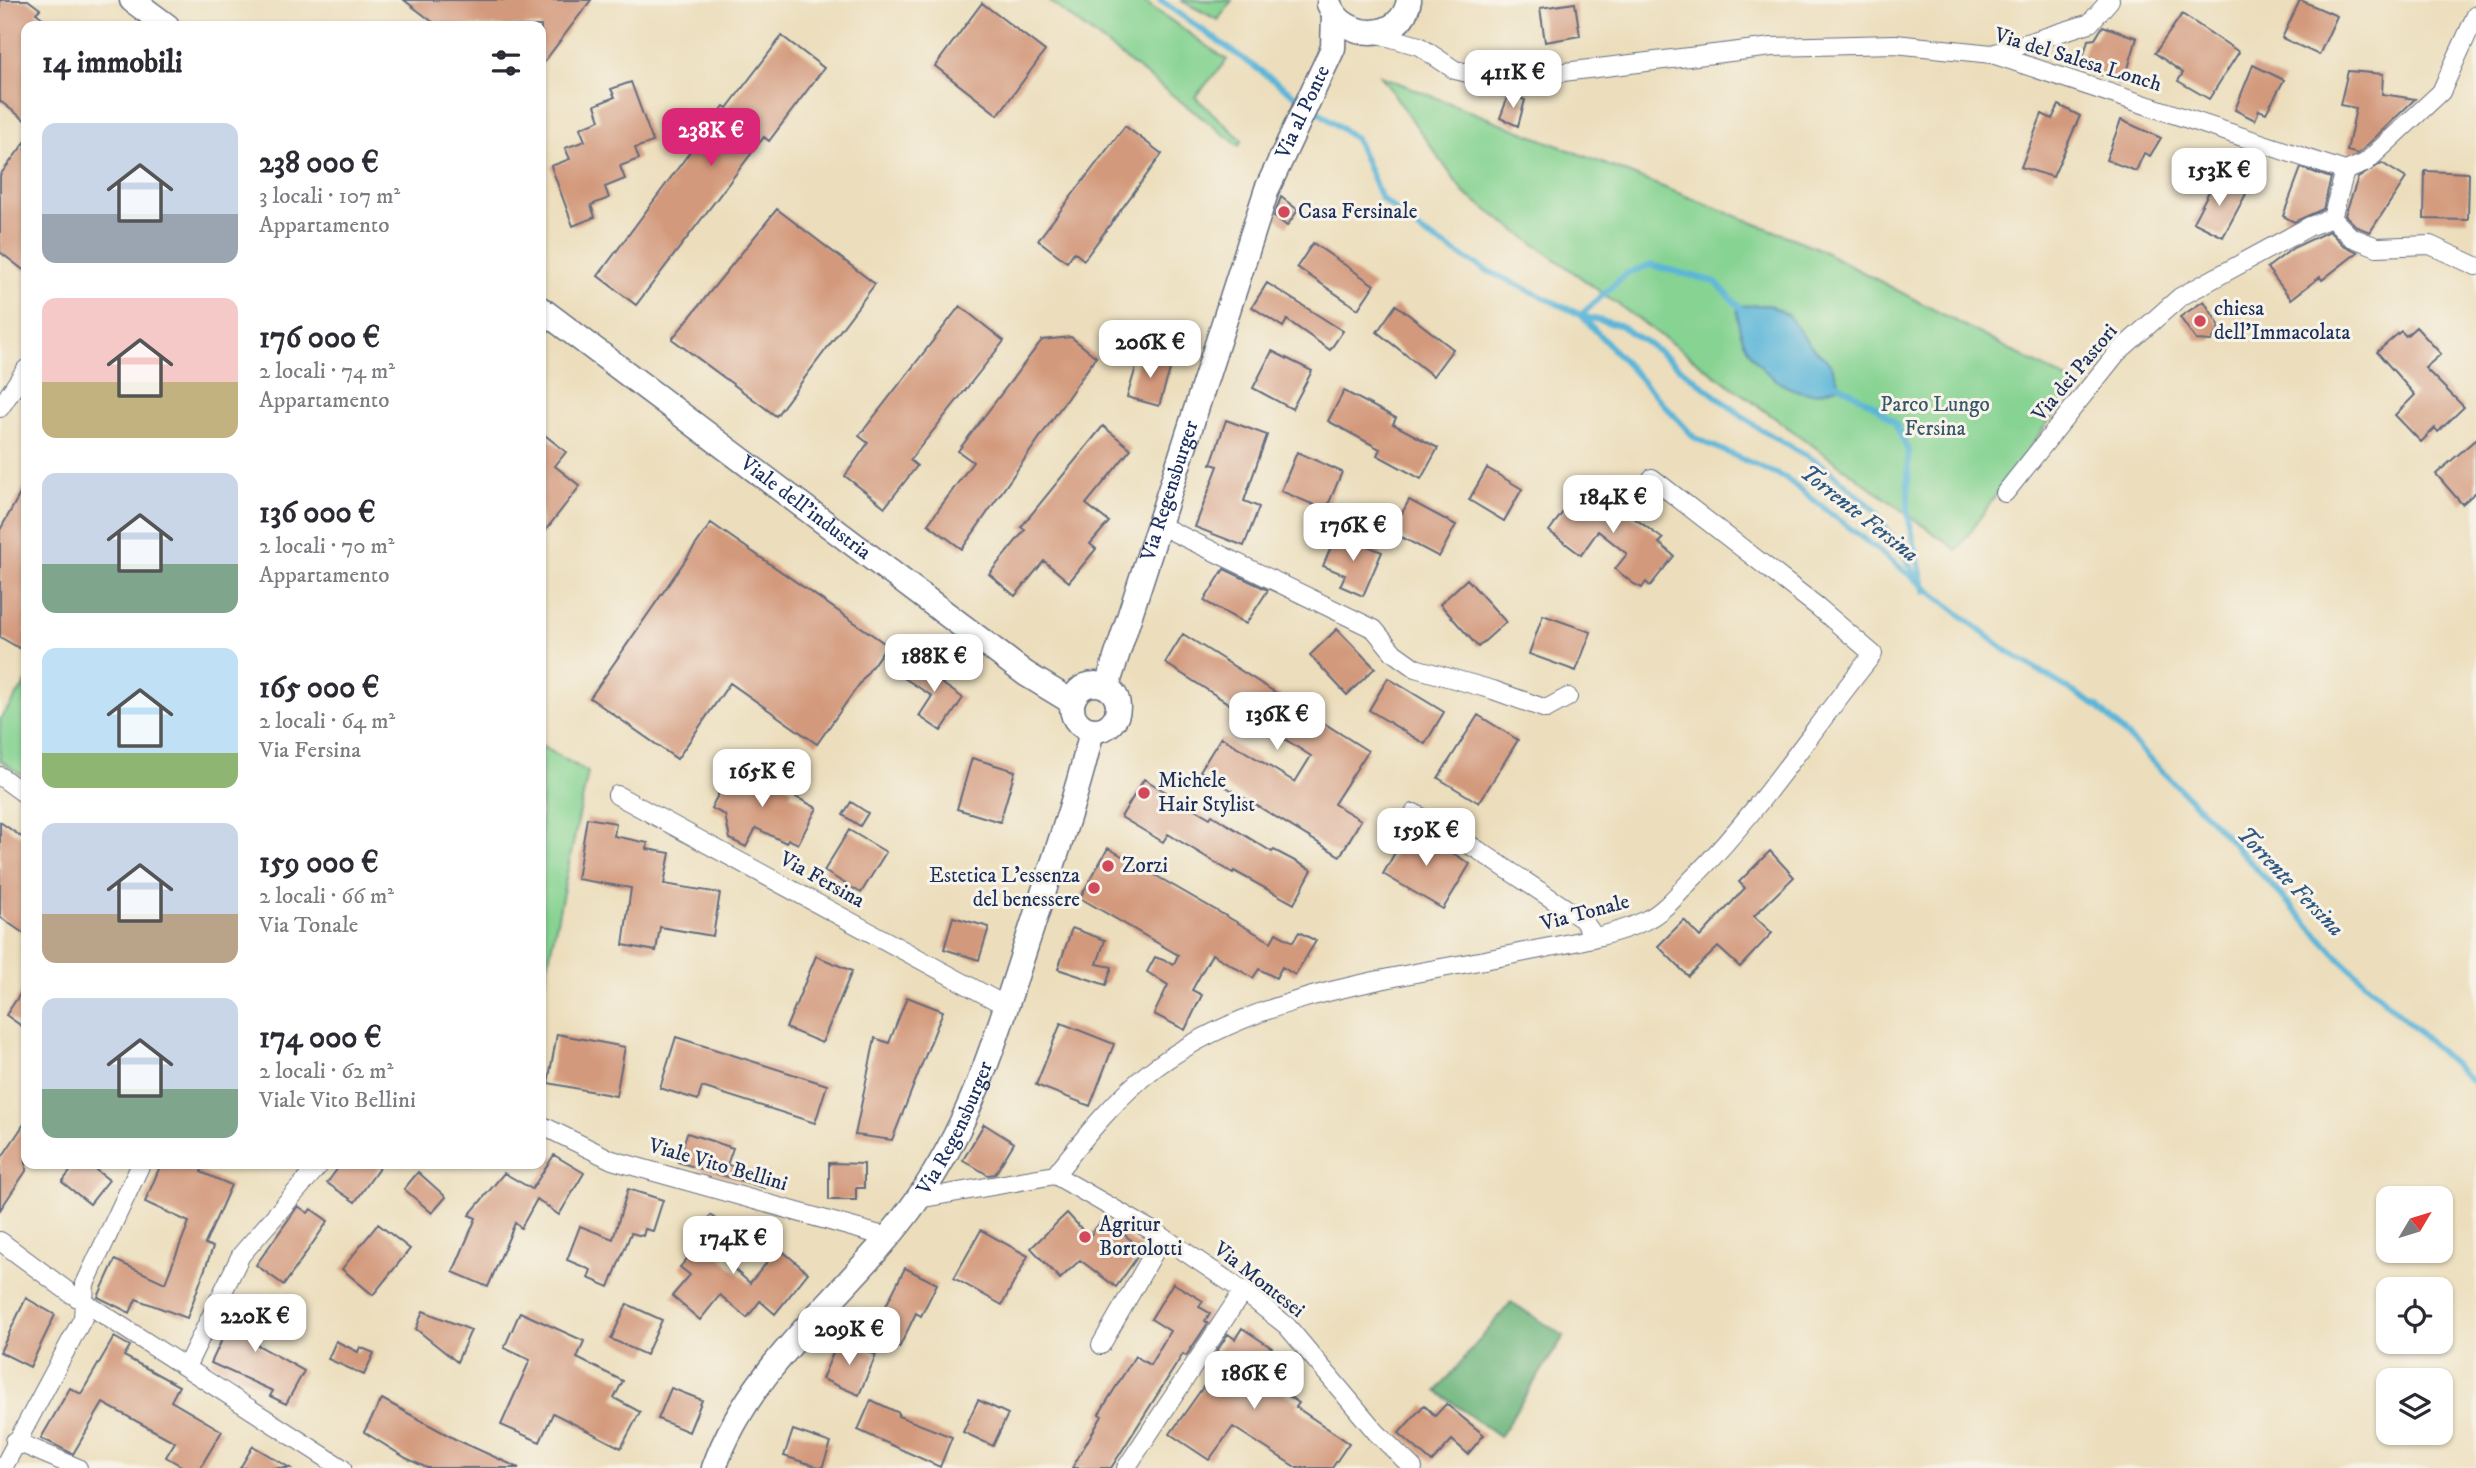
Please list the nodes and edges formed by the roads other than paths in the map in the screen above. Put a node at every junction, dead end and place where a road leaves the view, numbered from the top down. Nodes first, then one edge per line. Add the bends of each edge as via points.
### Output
1 (132, 0) edge
2 (2110, 0) edge
3 (1409, 2) edge
4 (1331, 7) edge
5 (2476, 15) edge
6 (160, 21) edge
7 (1369, 33) junction
8 (1419, 46) junction
9 (1333, 48) junction
10 (1992, 54) junction
11 (2345, 171) junction
12 (1272, 176) joint
13 (2332, 218) junction
14 (2476, 266) edge
15 (546, 314) edge
16 (21, 373) edge
17 (6, 386) edge
18 (0, 408) edge
19 (1652, 478) dead end
20 (2005, 493) dead end
21 (1157, 524) junction
22 (1107, 686) junction
23 (1568, 697) dead end
24 (1072, 702) junction
25 (1092, 730) junction
26 (0, 776) edge
27 (21, 791) edge
28 (617, 795) dead end
29 (1414, 813) dead end
30 (1595, 937) junction
31 (1006, 1006) junction
32 (546, 1127) edge
33 (139, 1169) edge
34 (316, 1169) edge
35 (1055, 1175) junction
36 (918, 1199) junction
37 (887, 1237) junction
38 (1163, 1237) junction
39 (0, 1241) edge
40 (1243, 1291) junction
41 (85, 1302) junction
42 (1101, 1345) dead end
43 (186, 1367) junction
44 (15, 1441) junction
45 (3, 1468) edge
46 (78, 1468) edge
47 (342, 1468) edge
48 (714, 1468) edge
49 (1126, 1468) edge
50 (1413, 1468) edge

1 - 6 main road
2 - 10 street via 2090,23
3 - 7 main road, Via al Ponte via 1396,23
3 - 8 street
4 - 7 main road via 1346,26
4 - 9 main road, Via al Ponte
5 - 11 street via 2441,92 2365,163
7 - 8 street, Via del Salesa Lonch
7 - 9 main road, Via al Ponte
8 - 10 street, Via del Salesa Lonch via 1455,70 1497,80 1772,47 1895,44
9 - 12 main road, Via al Ponte
10 - 11 street, Via del Salesa Lonch
11 - 13 street
12 - 21 main road, Via Regensburger
13 - 14 street via 2350,237 2377,247 2430,245
13 - 20 street, Via dei Pastori via 2180,296 2117,353
15 - 24 main road, Viale dell'industria via 1015,666
16 - 17 street
17 - 18 street
19 - 30 street, Via Tonale via 1873,654 1826,711 1791,764 1700,871 1649,919
21 - 22 main road, Via Regensburger
21 - 23 street via 1374,629 1394,653 1415,668 1546,709
22 - 24 main road via 1084,686
22 - 25 main road via 1117,697 1119,712 1111,724
24 - 25 main road via 1077,721
25 - 31 main road, Via Regensburger
26 - 27 street
28 - 31 street, Via Fersina
29 - 30 street via 1583,919
30 - 35 street, Via Tonale via 1321,995 1213,1033 1155,1068 1104,1116
31 - 36 main road, Via Regensburger via 978,1087 952,1143
32 - 37 street, Viale Vito Bellini via 612,1160
33 - 41 street via 85,1284
34 - 43 street via 241,1255
35 - 36 street
35 - 38 street, Via Montesei
36 - 37 main road, Via Regensburger
37 - 48 main road, Via Regensburger via 779,1358 747,1402
38 - 40 street, Via Montesei
38 - 42 street
39 - 41 street
40 - 49 street
40 - 50 street, Via Montesei via 1287,1326
41 - 43 street
41 - 44 street via 83,1318
43 - 47 street
44 - 45 street
44 - 46 street

